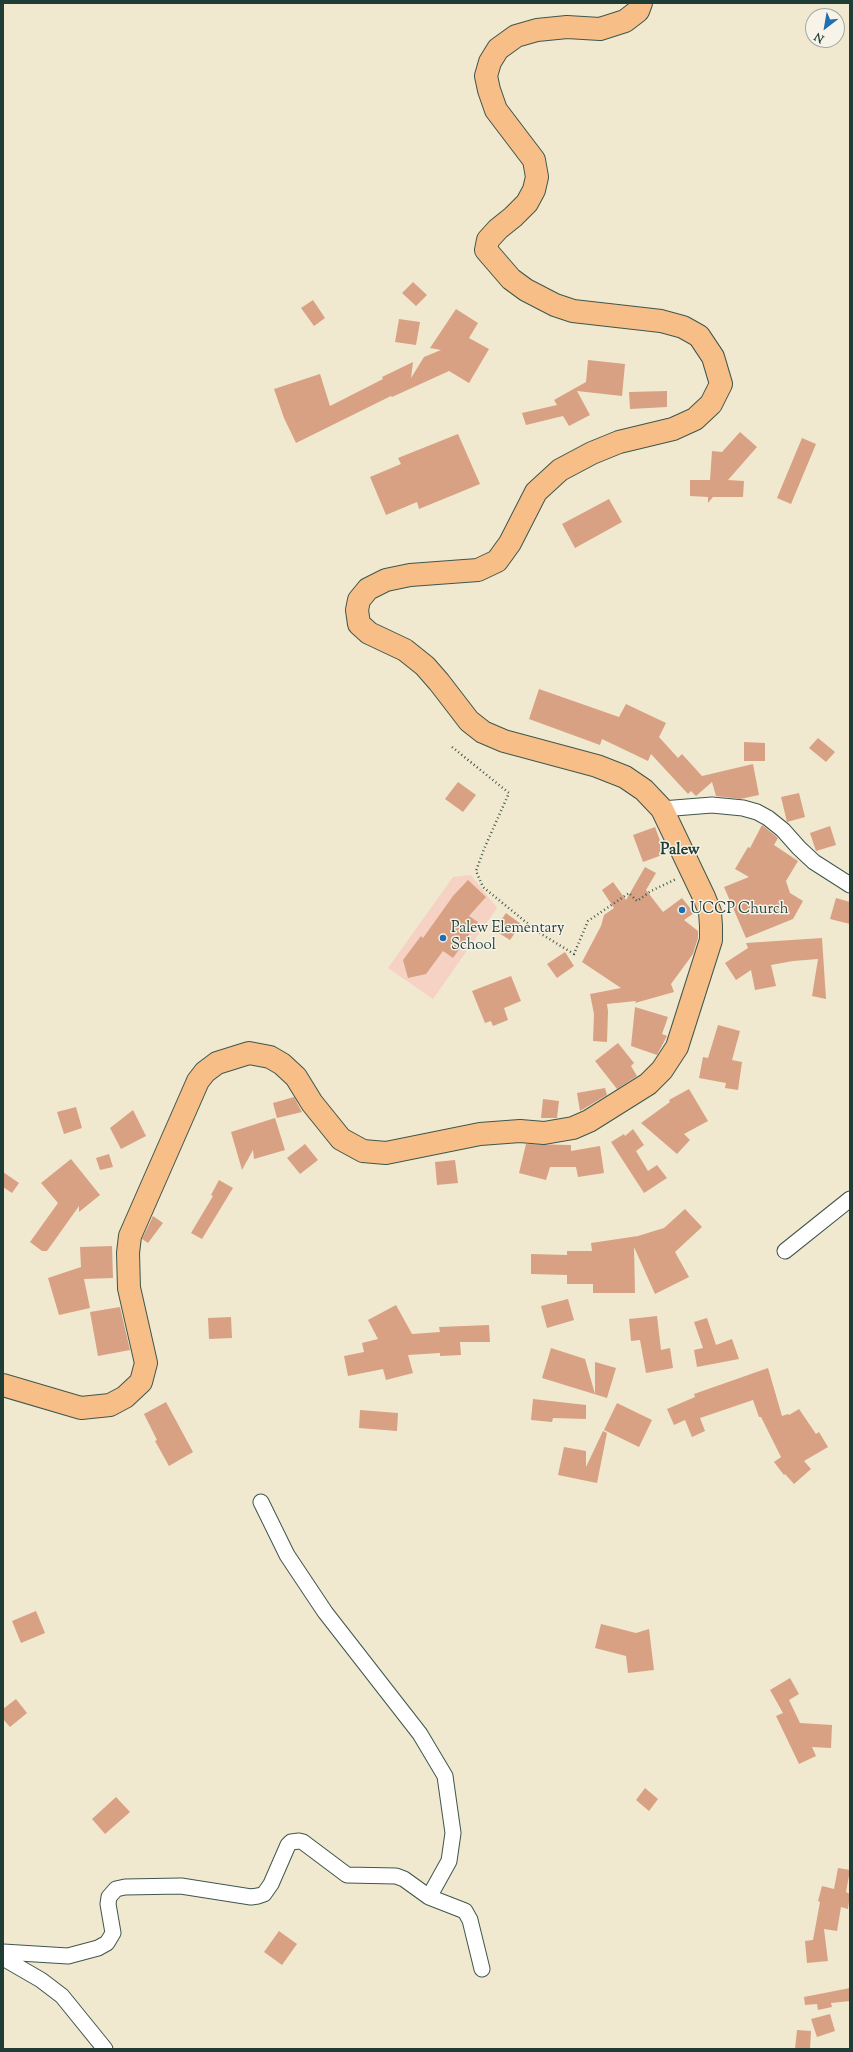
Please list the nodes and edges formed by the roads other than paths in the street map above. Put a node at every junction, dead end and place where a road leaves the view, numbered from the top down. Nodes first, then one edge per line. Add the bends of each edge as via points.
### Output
1 (641, 3) edge
2 (662, 809) junction
3 (850, 885) edge
4 (850, 1199) edge
5 (785, 1251) dead end
6 (3, 1385) edge
7 (261, 1502) dead end
8 (429, 1897) junction
9 (3, 1952) edge
10 (3, 1958) edge
11 (482, 1968) dead end
12 (105, 2049) edge

1 - 2 main road via 638,11 625,21 600,29 567,27 537,30 516,36 498,49 490,62 486,76 489,90 496,110 534,160 537,177 527,204 488,240 486,250 511,279 555,305 574,311 661,321 683,327 699,336 713,357 721,384 711,404 695,419 673,429 619,442 560,470 536,492 510,543 497,561 478,570 410,575 386,580 368,589 359,600 357,610 359,624 369,633 405,650 425,666 469,722 483,732 504,741 598,766 625,777 644,790
2 - 3 street via 712,804 757,812 783,830 814,862
2 - 6 main road via 710,912 711,940 677,1048 662,1070 648,1084 589,1121 573,1128 558,1131 480,1134 386,1153 363,1151 341,1139 312,1103 296,1077 270,1056 249,1053 217,1064 205,1072 198,1081 130,1236 129,1288 146,1363 141,1382 125,1397 110,1405 81,1408
4 - 5 street
7 - 8 street via 287,1555 325,1612 420,1734 445,1776 453,1833 449,1861
8 - 9 street via 396,1876 347,1875 303,1842 295,1841 286,1849 268,1889 258,1896 181,1886 125,1887 116,1889 109,1897 113,1933 107,1943 98,1948 68,1956
8 - 11 street via 459,1908 468,1915
10 - 12 street via 41,1980 62,1996

